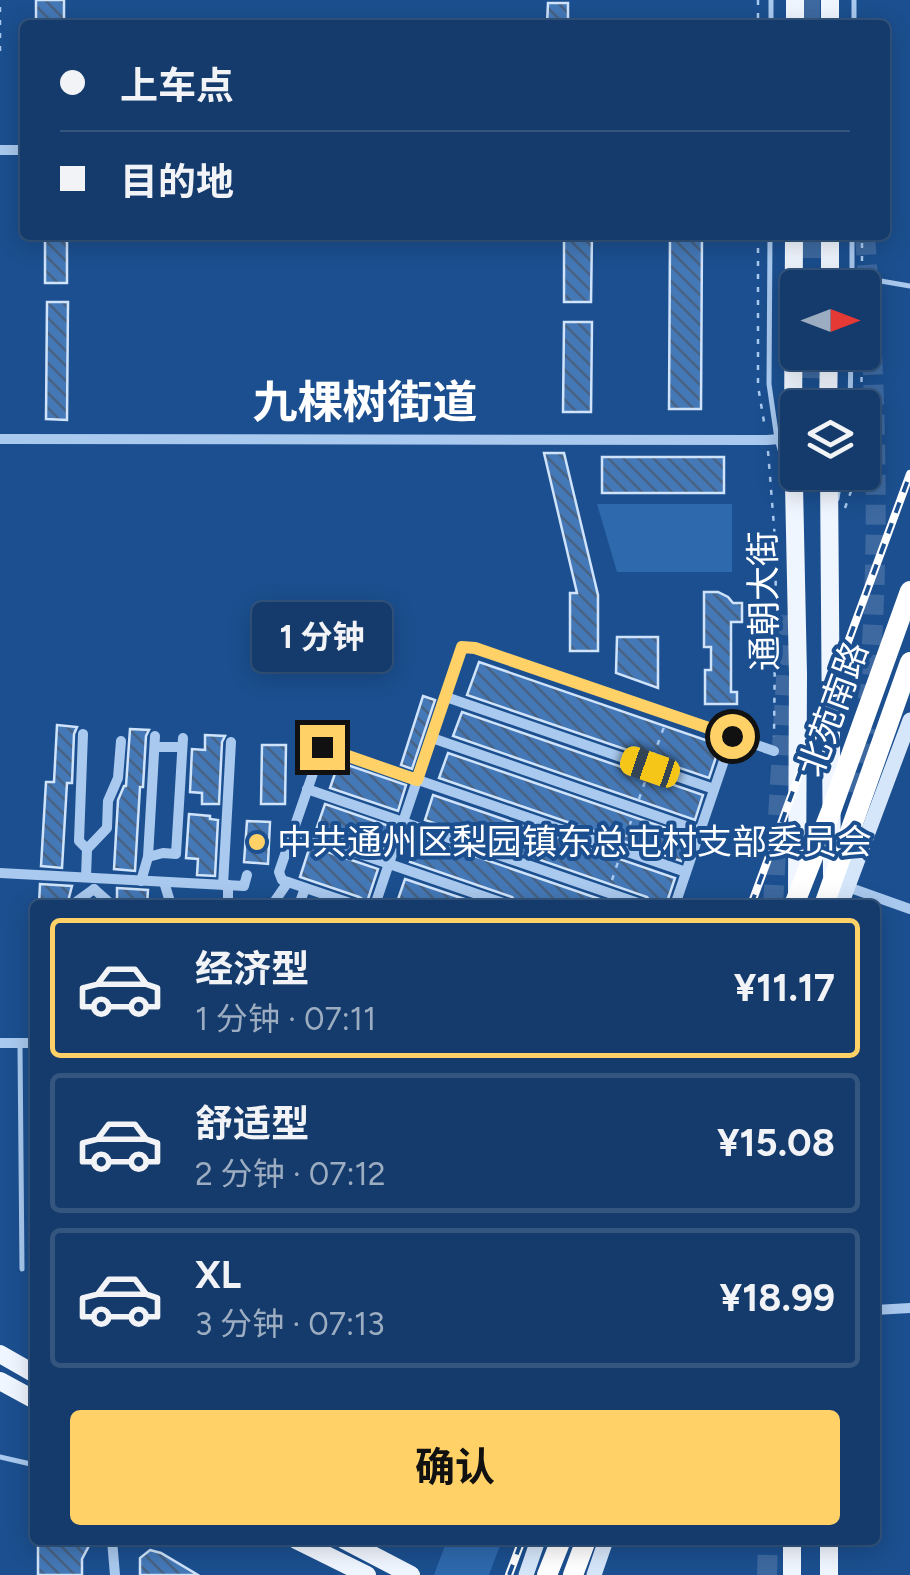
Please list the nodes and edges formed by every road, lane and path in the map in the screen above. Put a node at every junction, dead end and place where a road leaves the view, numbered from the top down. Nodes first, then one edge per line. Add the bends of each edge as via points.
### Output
1 (0, 0) edge
2 (0, 51) edge
3 (758, 240) edge
4 (770, 240) edge
5 (794, 240) edge
6 (830, 240) edge
7 (852, 240) edge
8 (830, 270) edge
9 (852, 270) edge
10 (880, 281) edge
11 (910, 286) edge
12 (0, 439) edge
13 (779, 439) junction
14 (828, 490) edge
15 (838, 490) edge
16 (829, 552) junction
17 (910, 591) edge
18 (910, 662) edge
19 (446, 696) junction
20 (910, 720) edge
21 (83, 734) dead end
22 (732, 736) junction
23 (432, 738) junction
24 (121, 741) dead end
25 (232, 742) dead end
26 (774, 751) joint
27 (417, 780) junction
28 (307, 789) junction
29 (714, 789) junction
30 (831, 811) junction
31 (403, 822) junction
32 (293, 831) junction
33 (700, 831) junction
34 (87, 850) junction
35 (148, 857) junction
36 (389, 864) junction
37 (686, 872) junction
38 (0, 873) edge
39 (247, 875) dead end
40 (141, 880) junction
41 (91, 881) junction
42 (164, 882) junction
43 (288, 882) junction
44 (840, 884) junction
45 (226, 885) junction
46 (306, 888) junction
47 (77, 900) edge
48 (108, 900) edge
49 (169, 900) edge
50 (228, 900) edge
51 (275, 900) edge
52 (302, 900) edge
53 (341, 900) edge
54 (376, 900) edge
55 (494, 900) edge
56 (629, 900) edge
57 (677, 900) edge
58 (794, 900) edge
59 (795, 900) edge
60 (828, 900) edge
61 (834, 900) edge
62 (842, 900) edge
63 (910, 909) edge
64 (0, 1042) edge
65 (20, 1042) junction
66 (30, 1043) edge
67 (22, 1269) dead end
68 (910, 1308) edge
69 (880, 1310) edge
70 (0, 1354) edge
71 (30, 1371) edge
72 (0, 1381) edge
73 (30, 1397) edge
74 (0, 1458) edge
75 (30, 1463) edge
76 (112, 1545) edge
77 (306, 1545) edge
78 (354, 1545) edge
79 (536, 1545) edge
80 (558, 1545) edge
81 (584, 1545) edge
82 (604, 1545) edge
83 (792, 1545) edge
84 (829, 1545) edge
85 (115, 1575) edge
86 (366, 1575) edge
87 (411, 1575) edge
88 (526, 1575) edge
89 (547, 1575) edge
90 (573, 1575) edge
91 (594, 1575) edge
92 (792, 1575) edge
93 (829, 1575) edge

1 - 2 path
3 - 13 path via 758,386
4 - 13 lane via 769,384
5 - 13 main road, 通朝大街
6 - 8 main road
7 - 9 lane
10 - 11 lane
12 - 13 street
13 - 26 path
13 - 58 main road, 通朝大街 via 794,496
14 - 16 main road, 通朝大街
15 - 16 lane
16 - 30 main road, 通朝大街
17 - 30 highway, 北苑南路
18 - 44 highway, 北苑南路
19 - 22 street via 462,647 475,648
19 - 23 street
19 - 29 street
20 - 44 street
21 - 34 street via 79,840
22 - 26 street
22 - 29 street
23 - 27 street
23 - 33 street
24 - 34 street via 106,828
25 - 45 street
27 - 28 street via 322,747
27 - 31 street
27 - 37 street
28 - 31 street
28 - 32 street
29 - 33 street
30 - 44 main road, 通朝大街
30 - 59 highway, 北苑南路
31 - 36 street
31 - 56 street
32 - 36 street
32 - 43 street via 279,872
33 - 37 street
34 - 41 street
35 - 35 street via 176,854 183,743 155,742
35 - 40 street
36 - 54 street
36 - 55 street
37 - 57 street
38 - 41 street
39 - 45 street via 244,886
40 - 41 street
40 - 42 street
41 - 47 street
41 - 48 street
42 - 45 street
42 - 49 street
43 - 46 street
43 - 51 street
44 - 60 highway, 北苑南路
44 - 61 main road, 通朝大街
44 - 62 street
44 - 63 street
45 - 50 street
46 - 52 street
46 - 53 street
64 - 65 street
65 - 66 street
65 - 67 lane
68 - 69 street
70 - 71 main road
72 - 73 main road
74 - 75 lane
76 - 85 street
77 - 86 main road
78 - 87 main road
79 - 88 street
80 - 89 highway
81 - 90 highway
82 - 91 street
83 - 92 main road
84 - 93 main road

